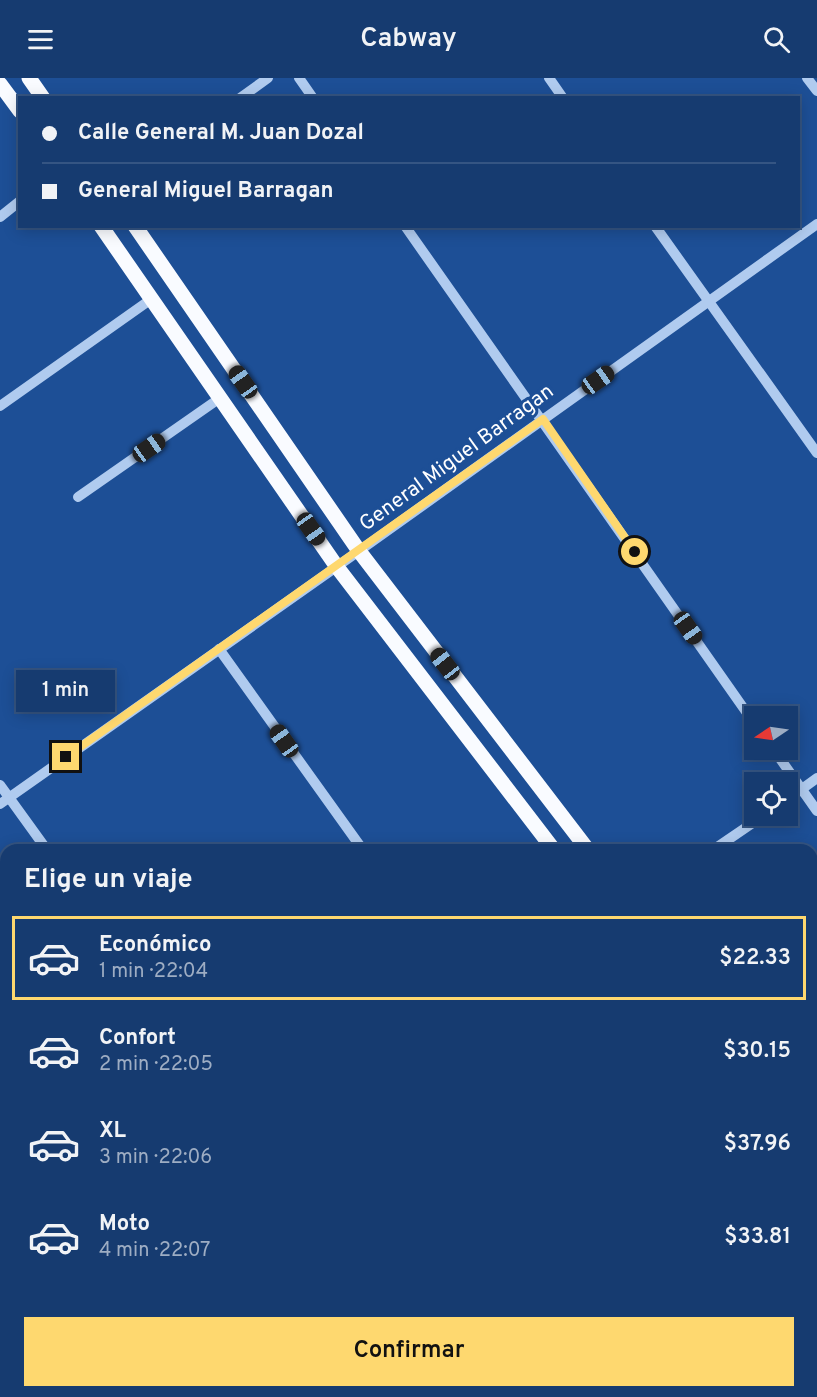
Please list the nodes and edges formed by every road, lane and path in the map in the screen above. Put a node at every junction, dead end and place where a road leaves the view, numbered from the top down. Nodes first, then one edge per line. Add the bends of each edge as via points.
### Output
1 (29, 78) edge
2 (268, 78) edge
3 (299, 78) edge
4 (549, 78) edge
5 (807, 78) edge
6 (0, 84) edge
7 (817, 91) edge
8 (42, 96) edge
9 (243, 96) edge
10 (312, 96) edge
11 (561, 96) edge
12 (18, 108) edge
13 (18, 203) edge
14 (0, 218) edge
15 (817, 224) edge
16 (102, 228) edge
17 (136, 228) edge
18 (406, 228) edge
19 (656, 228) edge
20 (150, 300) junction
21 (709, 301) junction
22 (220, 399) junction
23 (0, 406) edge
24 (543, 419) junction
25 (817, 453) edge
26 (78, 497) dead end
27 (359, 551) junction
28 (337, 567) junction
29 (219, 649) junction
30 (744, 709) edge
31 (781, 760) edge
32 (817, 778) edge
33 (0, 785) edge
34 (801, 790) junction
35 (798, 792) edge
36 (4, 801) edge
37 (817, 811) edge
38 (748, 826) edge
39 (42, 844) edge
40 (359, 844) edge
41 (549, 844) edge
42 (583, 844) edge
43 (722, 844) edge

1 - 8 main road
2 - 9 street
3 - 10 street
4 - 11 street
5 - 7 street
6 - 12 main road
13 - 14 street
15 - 21 street, General Miguel Barragan
16 - 20 main road
17 - 27 main road
18 - 24 street
19 - 21 street
20 - 22 main road
20 - 23 street
21 - 24 street, General Miguel Barragan
21 - 25 street
22 - 26 street
22 - 28 main road
24 - 27 street, General Miguel Barragan
24 - 30 street
27 - 28 street, General Miguel Barragan
27 - 42 main road
28 - 29 street, General Miguel Barragan
28 - 41 main road
29 - 36 street, General Miguel Barragan
29 - 40 street
31 - 34 street
32 - 34 street
33 - 36 street
34 - 35 street
34 - 37 street
36 - 39 street
38 - 43 street

